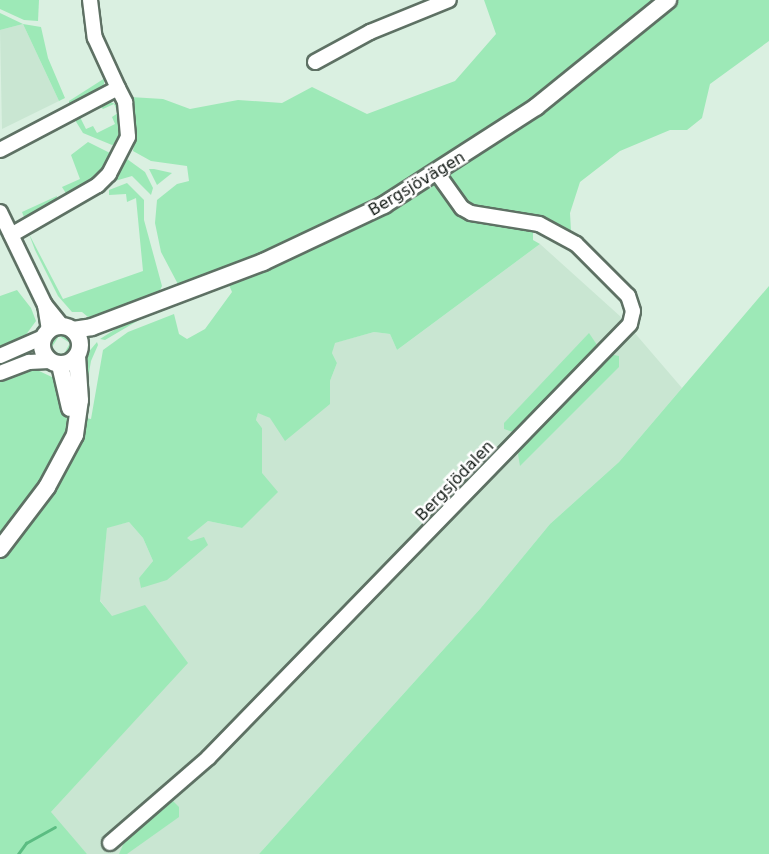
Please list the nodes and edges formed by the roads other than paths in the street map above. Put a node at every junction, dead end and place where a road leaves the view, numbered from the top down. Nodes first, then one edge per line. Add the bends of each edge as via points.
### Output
1 (90, 0) edge
2 (449, 0) edge
3 (668, 0) edge
4 (315, 62) dead end
5 (118, 88) junction
6 (0, 150) edge
7 (437, 173) junction
8 (0, 212) edge
9 (11, 235) junction
10 (133, 312) junction
11 (57, 331) junction
12 (78, 354) junction
13 (0, 356) edge
14 (54, 363) junction
15 (0, 373) edge
16 (69, 441) junction
17 (0, 549) edge
18 (110, 843) dead end

1 - 5 street via 95,38
2 - 4 street via 370,32
3 - 7 main road, Bergsjövägen via 551,96
5 - 6 street
5 - 9 street via 128,113 128,137 116,165 98,185
7 - 10 main road, Bergsjövägen via 327,235
7 - 18 street, Bergsjödalen via 462,208 471,213 539,224 576,244 628,296 633,311 630,324 208,758
8 - 9 street
9 - 11 street
10 - 11 main road, Bergsjövägen
10 - 12 main road, Bergsjövägen
11 - 12 main road via 79,340
11 - 13 street, Bergsjövägen
11 - 14 main road via 42,351
12 - 14 main road, Bergsjövägen
12 - 16 main road via 80,409 75,435
14 - 15 street, Bergsjövägen via 29,362
14 - 16 main road via 70,398
16 - 17 main road via 47,487

